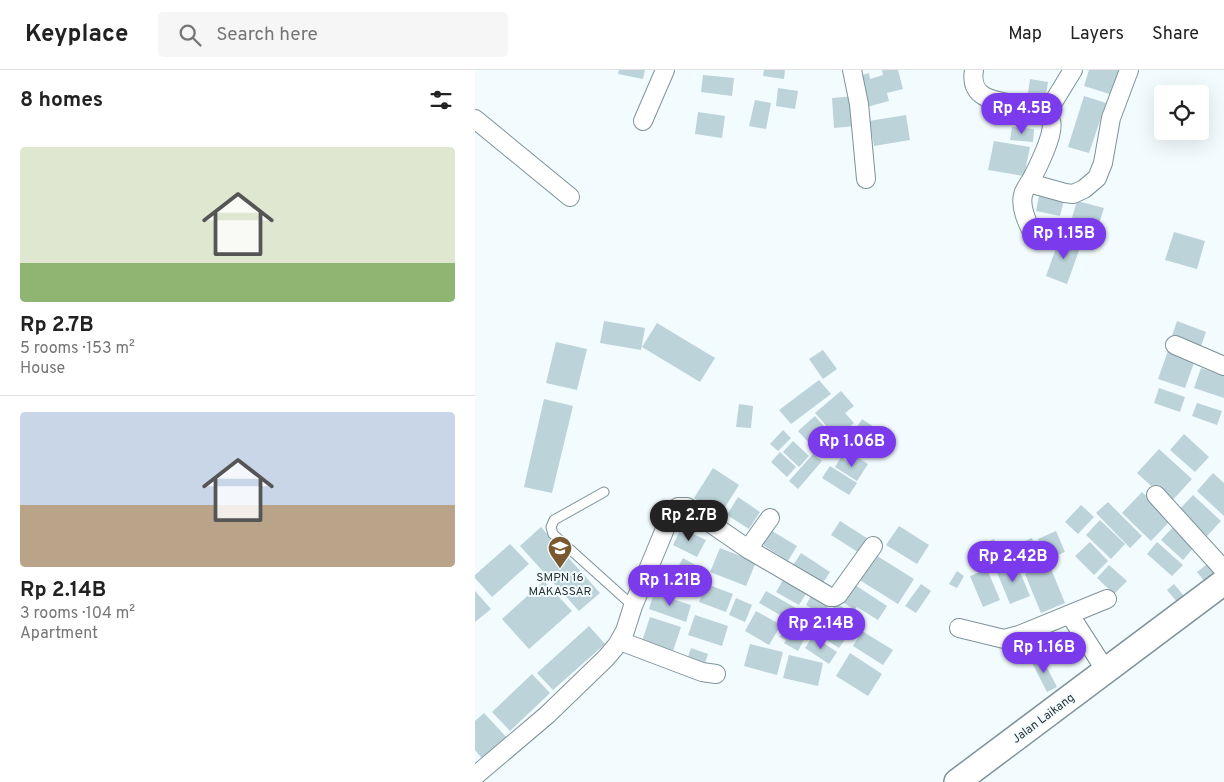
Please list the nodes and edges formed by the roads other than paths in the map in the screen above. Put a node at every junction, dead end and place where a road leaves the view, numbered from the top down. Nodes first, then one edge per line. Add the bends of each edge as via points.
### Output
1 (665, 70) edge
2 (852, 70) edge
3 (974, 70) edge
4 (1073, 70) edge
5 (1129, 70) edge
6 (1046, 114) junction
7 (475, 119) edge
8 (643, 120) dead end
9 (866, 179) dead end
10 (1029, 183) junction
11 (570, 197) dead end
12 (1032, 232) dead end
13 (1175, 344) dead end
14 (1224, 366) edge
15 (604, 492) dead end
16 (1156, 495) dead end
17 (770, 518) dead end
18 (873, 546) dead end
19 (748, 549) junction
20 (1224, 570) edge
21 (1224, 582) edge
22 (1107, 599) dead end
23 (633, 606) junction
24 (1070, 615) junction
25 (959, 628) dead end
26 (619, 641) junction
27 (1106, 671) junction
28 (716, 674) dead end
29 (475, 776) edge
30 (957, 782) edge

1 - 8 street
2 - 9 street via 859,104
3 - 6 street via 974,82 982,94 999,102
4 - 6 street
5 - 10 street via 1111,118 1097,178 1073,194
6 - 10 street via 1053,125
7 - 11 street
10 - 12 street via 1022,202
13 - 14 street
15 - 23 lane via 554,520 551,527 553,534
16 - 20 street
17 - 19 street
18 - 19 street via 834,598
19 - 23 street via 687,508 678,507 672,512
21 - 27 main road, Jalan Laikang
22 - 24 street
23 - 26 street
24 - 25 street via 1004,639
24 - 27 street
26 - 28 street via 702,672
26 - 29 street via 606,658 547,715
27 - 30 main road, Jalan Laikang

